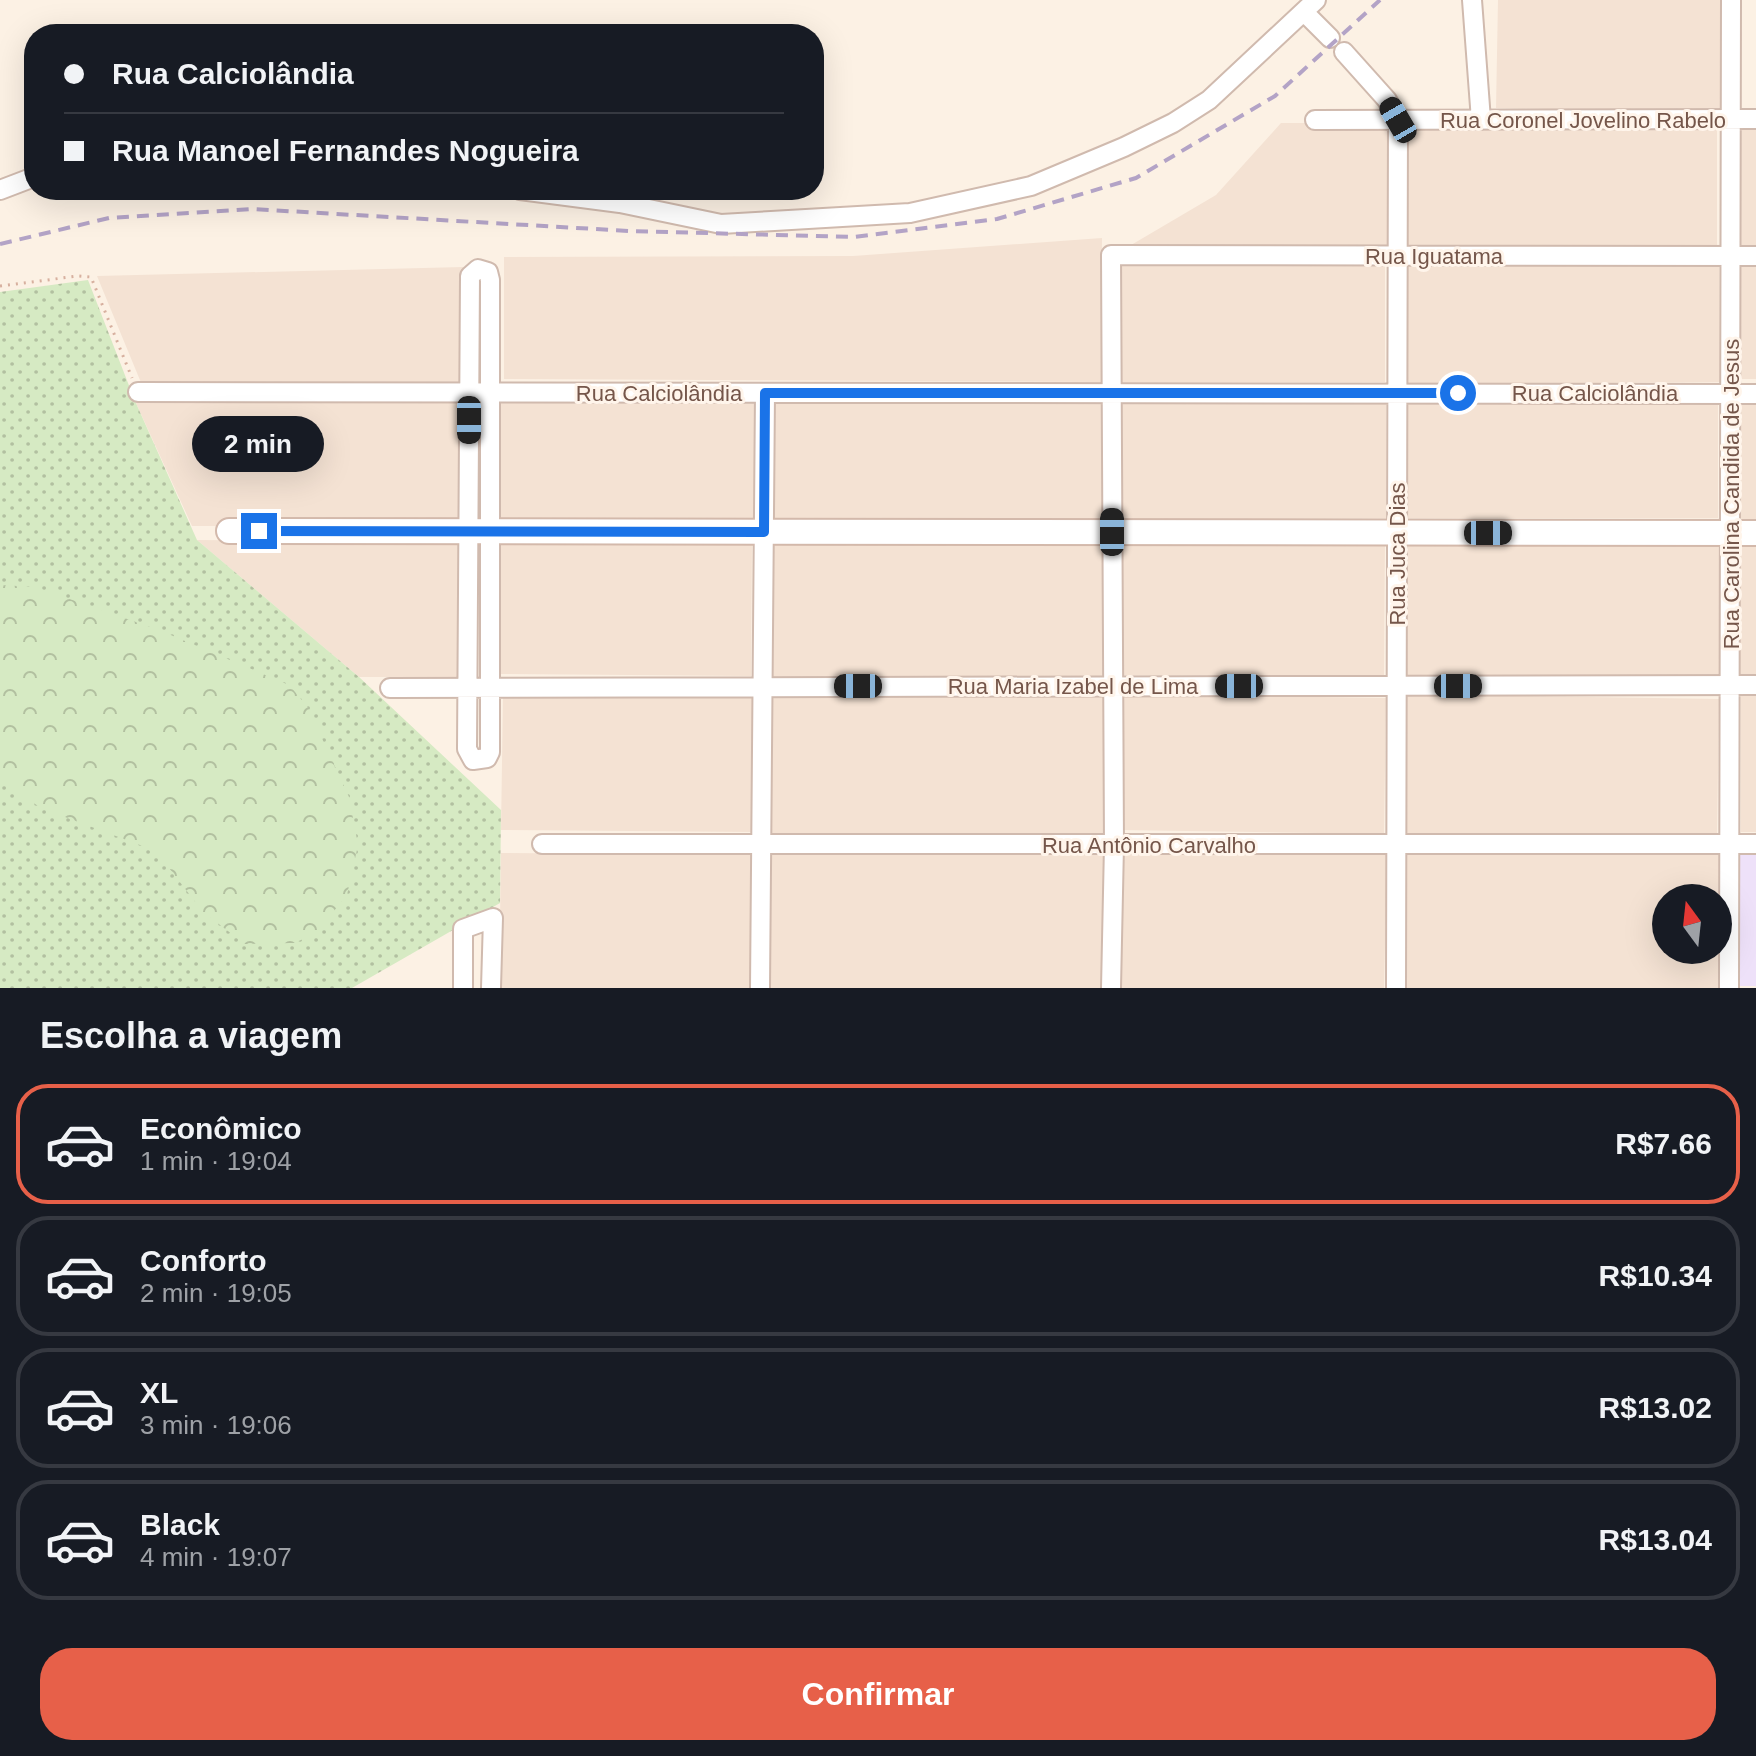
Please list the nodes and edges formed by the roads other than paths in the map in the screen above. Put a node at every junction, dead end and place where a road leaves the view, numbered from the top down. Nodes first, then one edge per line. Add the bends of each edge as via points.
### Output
1 (1472, 0) edge
2 (1731, 0) edge
3 (1310, 6) edge
4 (1330, 38) dead end
5 (1344, 52) dead end
6 (1756, 119) edge
7 (1315, 120) dead end
8 (1398, 120) junction
9 (1481, 120) junction
10 (1731, 120) junction
11 (0, 171) edge
12 (24, 178) edge
13 (24, 180) edge
14 (0, 190) edge
15 (597, 200) edge
16 (1398, 256) junction
17 (1731, 256) junction
18 (1756, 256) edge
19 (138, 392) road end
20 (469, 393) junction
21 (492, 393) junction
22 (765, 393) junction
23 (1112, 393) junction
24 (1398, 393) junction
25 (1731, 394) junction
26 (1756, 394) edge
27 (229, 531) dead end
28 (480, 531) junction
29 (764, 532) junction
30 (1112, 532) junction
31 (1397, 533) junction
32 (1730, 533) junction
33 (1756, 533) edge
34 (1730, 685) junction
35 (1756, 685) edge
36 (1113, 686) junction
37 (1397, 686) junction
38 (468, 687) junction
39 (490, 687) junction
40 (763, 687) junction
41 (390, 688) dead end
42 (542, 844) dead end
43 (761, 844) junction
44 (1730, 844) junction
45 (1756, 844) edge
46 (1114, 845) junction
47 (1397, 845) junction
48 (463, 988) edge
49 (491, 988) edge
50 (760, 988) edge
51 (1111, 988) edge
52 (1396, 988) edge
53 (1729, 988) edge

1 - 9 street
2 - 10 street, Rua Carolina Candida de Jesus
3 - 4 street
3 - 15 street via 1209,100 1124,147 1031,186 910,213 721,224
5 - 8 street
6 - 10 street, Rua Coronel Jovelino Rabelo
7 - 8 street, Rua Coronel Jovelino Rabelo
8 - 9 street, Rua Coronel Jovelino Rabelo
8 - 16 street, Rua Juca Dias
9 - 10 street, Rua Coronel Jovelino Rabelo
10 - 17 street, Rua Carolina Candida de Jesus
11 - 12 street
13 - 14 street
16 - 17 street, Rua Iguatama
16 - 23 street, Rua Iguatama via 1111,255
16 - 24 street, Rua Juca Dias
17 - 18 street, Rua Iguatama
17 - 25 street, Rua Carolina Candida de Jesus
19 - 20 street, Rua Calciolândia
20 - 21 street, Rua Calciolândia
20 - 21 street via 470,276 478,269 488,272 490,280
20 - 28 street
21 - 22 street, Rua Calciolândia
21 - 28 street
22 - 23 street, Rua Calciolândia
22 - 29 street
23 - 24 street, Rua Calciolândia
23 - 30 street
24 - 25 street, Rua Calciolândia
24 - 31 street, Rua Juca Dias
25 - 26 street, Rua Calciolândia
25 - 32 street, Rua Carolina Candida de Jesus
27 - 28 street
28 - 29 street
28 - 38 street
28 - 39 street
29 - 30 street
29 - 40 street
30 - 31 street
30 - 36 street
31 - 32 street
31 - 37 street, Rua Juca Dias
32 - 33 street
32 - 34 street, Rua Carolina Candida de Jesus
34 - 35 street, Rua Maria Izabel de Lima
34 - 37 street, Rua Maria Izabel de Lima
34 - 44 street, Rua Carolina Candida de Jesus
36 - 37 street, Rua Maria Izabel de Lima
36 - 40 street, Rua Maria Izabel de Lima
36 - 46 street
37 - 47 street, Rua Juca Dias
38 - 39 street, Rua Maria Izabel de Lima
38 - 39 street via 467,749 473,760 487,758 490,752
38 - 41 street, Rua Maria Izabel de Lima
39 - 40 street, Rua Maria Izabel de Lima
40 - 43 street
42 - 43 street, Rua Antônio Carvalho
43 - 46 street, Rua Antônio Carvalho
43 - 50 street
44 - 45 street, Rua Antônio Carvalho
44 - 47 street, Rua Antônio Carvalho
44 - 53 street, Rua Carolina Candida de Jesus
46 - 47 street, Rua Antônio Carvalho
46 - 51 street
47 - 52 street, Rua Juca Dias
48 - 49 street via 463,929 493,918

